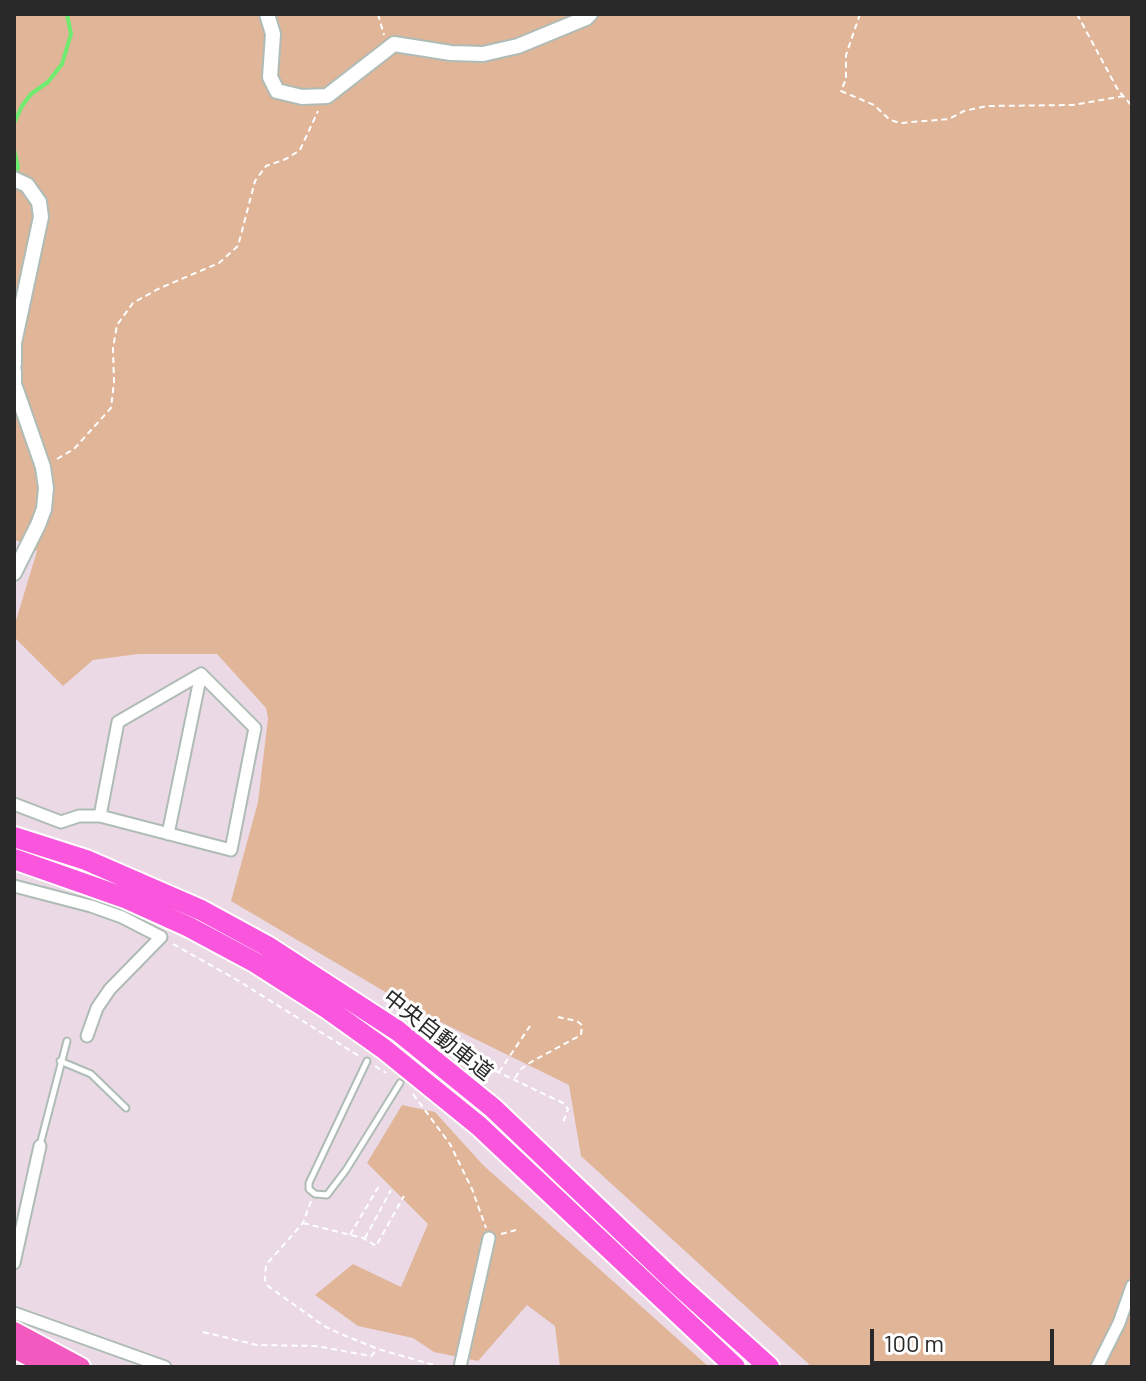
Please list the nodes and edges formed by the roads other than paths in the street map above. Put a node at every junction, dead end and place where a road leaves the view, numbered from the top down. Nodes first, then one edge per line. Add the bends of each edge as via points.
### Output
1 (267, 14) edge
2 (590, 14) edge
3 (14, 179) edge
4 (14, 364) edge
5 (14, 371) edge
6 (14, 573) edge
7 (201, 674) junction
8 (14, 804) edge
9 (100, 816) junction
10 (168, 834) junction
11 (14, 837) edge
12 (14, 859) edge
13 (14, 886) edge
14 (87, 1036) dead end
15 (67, 1041) dead end
16 (60, 1061) junction
17 (367, 1061) dead end
18 (400, 1083) dead end
19 (126, 1108) dead end
20 (40, 1146) joint
21 (489, 1238) dead end
22 (14, 1263) edge
23 (1132, 1286) edge
24 (14, 1313) edge
25 (14, 1331) edge
26 (14, 1349) edge
27 (49, 1367) edge
28 (81, 1367) edge
29 (165, 1367) edge
30 (460, 1367) edge
31 (735, 1367) edge
32 (769, 1367) edge
33 (1097, 1367) edge

1 - 2 street via 273,34 270,77 277,91 302,97 327,96 394,44 483,54 518,46
3 - 4 street via 27,185 39,202 41,217
5 - 6 street via 46,488 44,509
7 - 9 street via 118,722
7 - 10 street
7 - 10 street via 255,728 231,850
8 - 9 street via 61,822
9 - 10 street
11 - 32 highway, 中央自動車道 via 86,860 201,910 398,1031 493,1108
12 - 31 highway, 中央自動車道 via 189,927 339,1017 479,1126
13 - 14 street via 91,906 161,937 110,989
15 - 16 lane
16 - 19 lane via 91,1074
16 - 20 lane
17 - 18 lane via 309,1183 315,1194 327,1195
20 - 22 street
21 - 30 street
23 - 33 street
24 - 29 street
25 - 28 highway
26 - 27 highway

